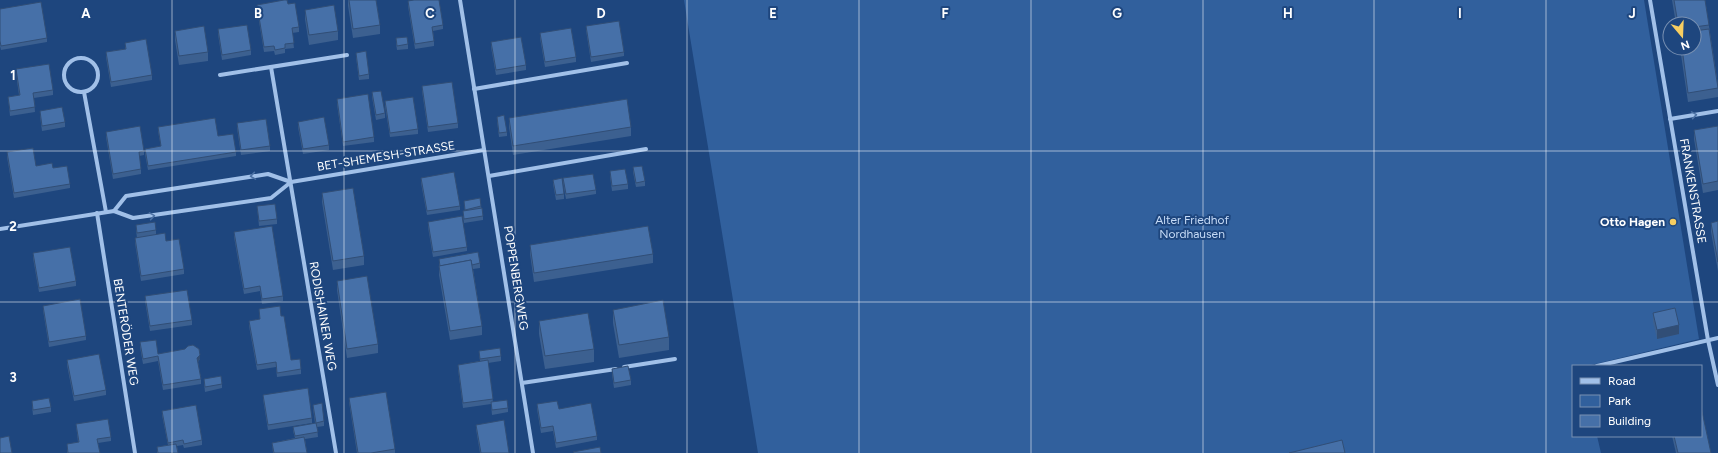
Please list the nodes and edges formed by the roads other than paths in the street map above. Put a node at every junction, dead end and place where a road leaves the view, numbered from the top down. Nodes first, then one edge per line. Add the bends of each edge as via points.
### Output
1 (460, 0) edge
2 (1650, 0) edge
3 (347, 54) dead end
4 (627, 63) dead end
5 (270, 67) junction
6 (220, 75) dead end
7 (474, 89) junction
8 (84, 92) junction
9 (1718, 111) edge
10 (1670, 119) junction
11 (646, 149) dead end
12 (484, 150) junction
13 (489, 176) junction
14 (291, 182) junction
15 (114, 210) junction
16 (106, 212) junction
17 (97, 213) junction
18 (0, 229) edge
19 (1718, 338) edge
20 (1708, 340) junction
21 (675, 359) dead end
22 (1601, 365) edge
23 (522, 383) junction
24 (1718, 385) edge
25 (135, 453) edge
26 (336, 453) edge
27 (534, 453) edge

1 - 7 street, POPPENBERGWEG
2 - 10 street, FRANKENSTRASSE
3 - 5 street
4 - 7 street
5 - 6 street
5 - 14 street
7 - 12 street, POPPENBERGWEG
8 - 8 street via 73,91 66,82 67,67 75,60 86,59 97,71 94,87
8 - 16 street
10 -> 9 street
10 - 20 street, FRANKENSTRASSE
11 - 13 street
12 - 13 street, POPPENBERGWEG
12 - 14 street, BET-SHEMESH-STRASSE
13 - 23 street, POPPENBERGWEG
15 -> 14 street, BET-SHEMESH-STRASSE via 133,218 271,198
14 -> 15 street, BET-SHEMESH-STRASSE via 268,174 126,196
14 - 26 street, RODISHAINER WEG
15 - 16 street
16 - 17 street
17 - 18 street
17 - 25 street, BENTERÖDER WEG
19 - 20 street
20 - 22 street
20 - 24 street, FRANKENSTRASSE
21 - 23 street
23 - 27 street, POPPENBERGWEG

